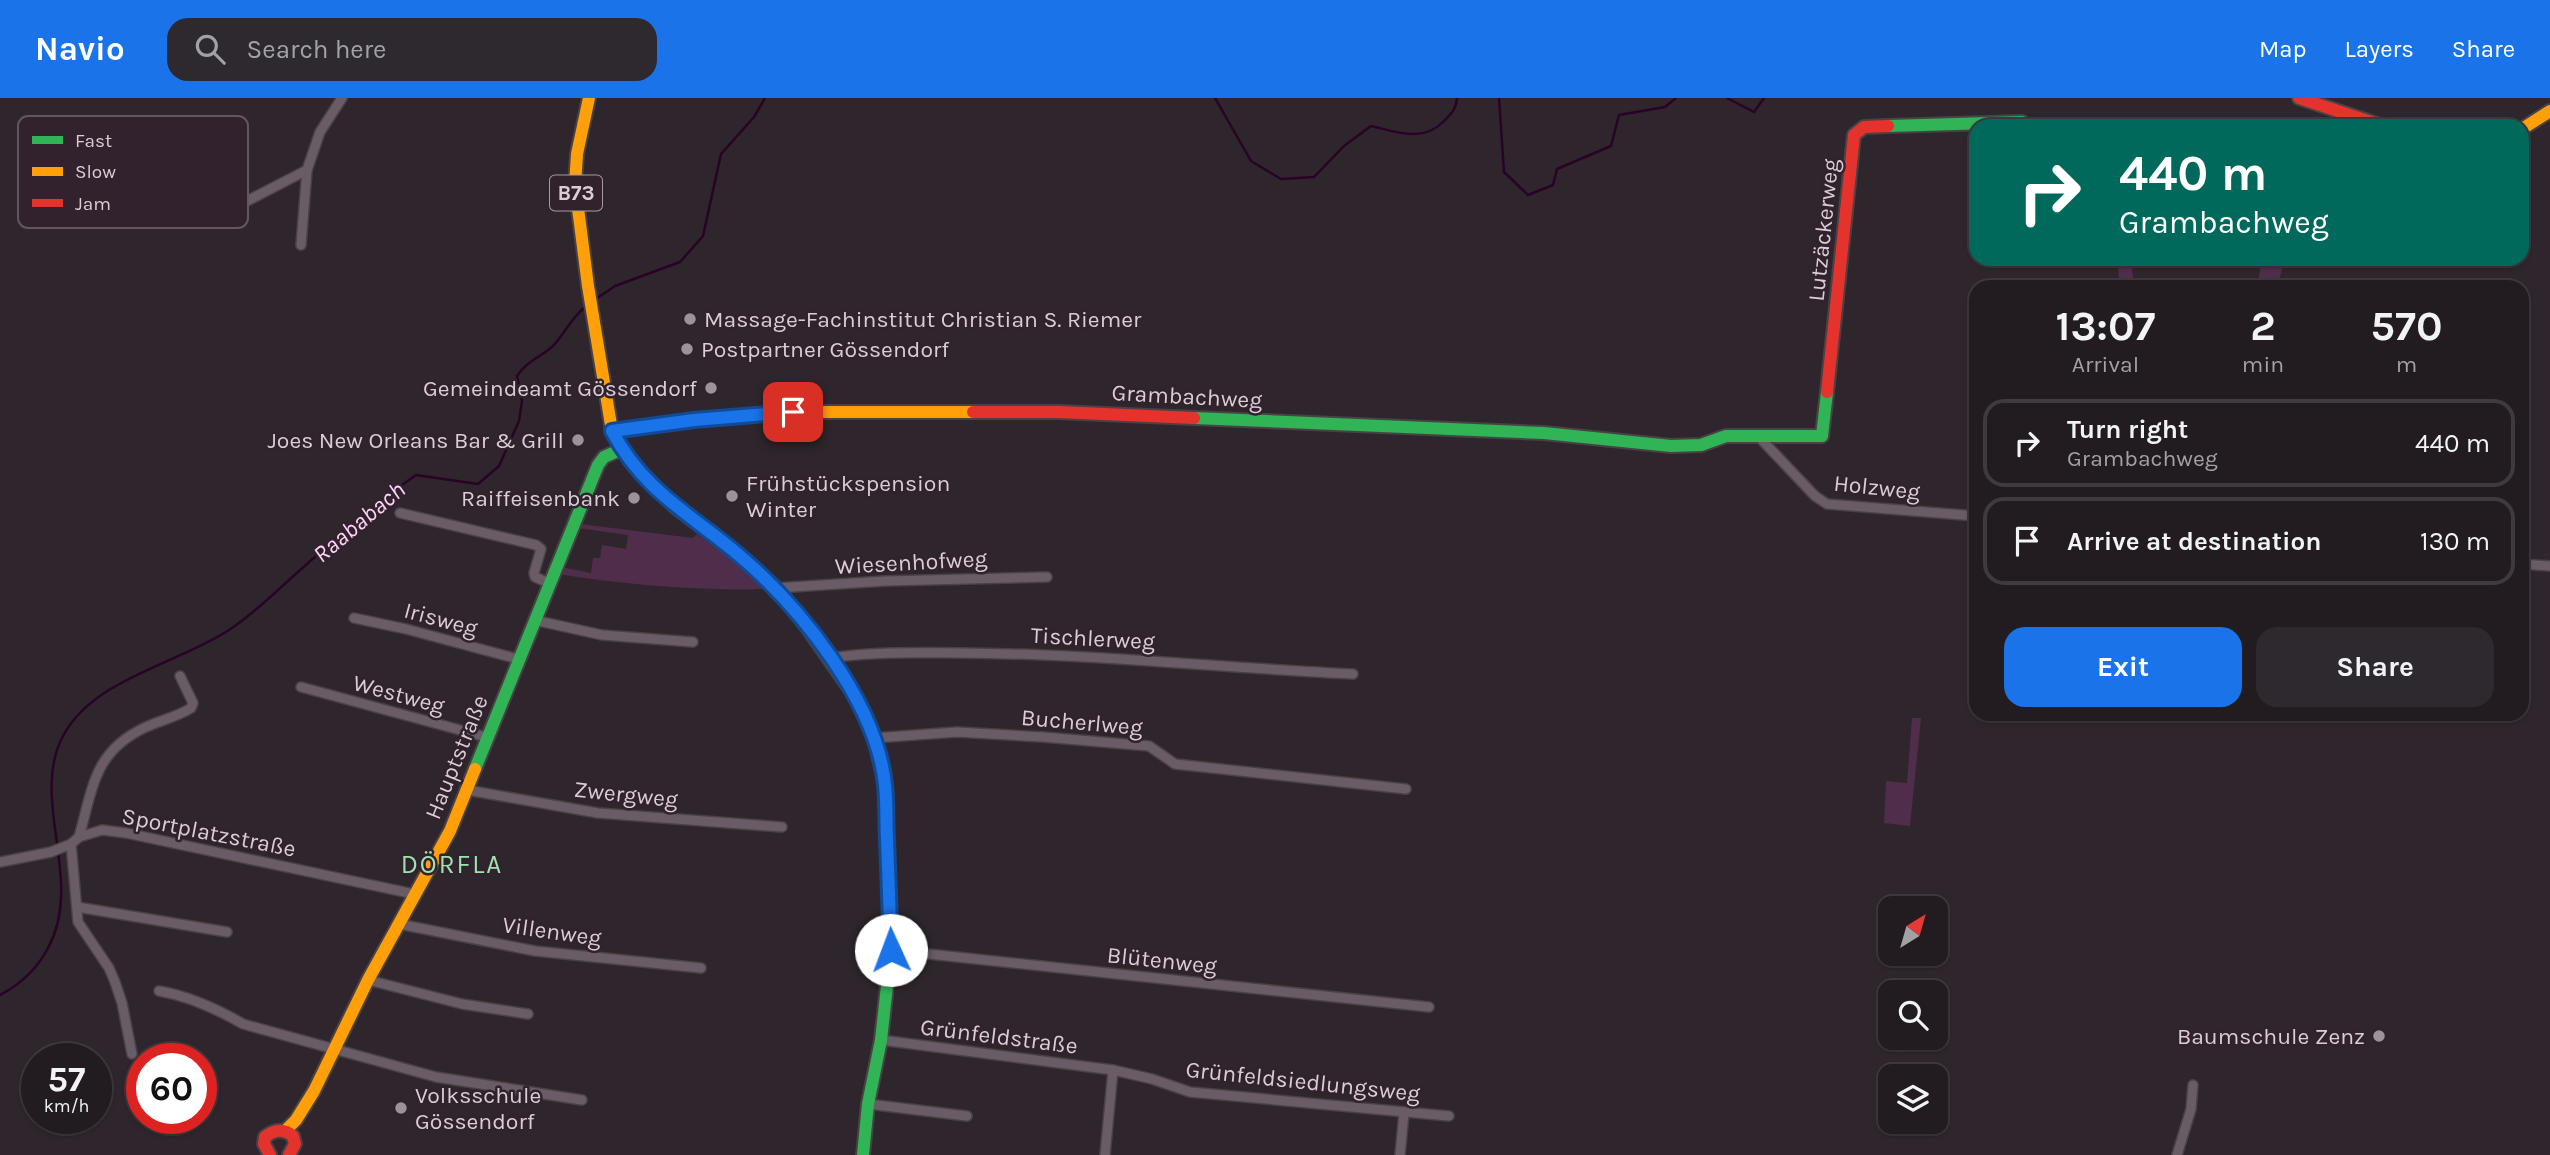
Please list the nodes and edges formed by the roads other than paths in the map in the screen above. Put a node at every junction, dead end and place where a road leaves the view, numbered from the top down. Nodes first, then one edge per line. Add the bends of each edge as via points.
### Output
1 (342, 98) edge
2 (589, 98) edge
3 (2299, 98) edge
4 (2550, 110) edge
5 (2362, 119) edge
6 (1969, 124) edge
7 (2529, 124) edge
8 (307, 170) junction
9 (248, 200) edge
10 (301, 245) dead end
11 (612, 431) junction
12 (1759, 437) junction
13 (622, 449) junction
14 (400, 513) dead end
15 (1969, 515) edge
16 (2529, 564) edge
17 (2550, 566) edge
18 (1047, 576) dead end
19 (549, 583) junction
20 (776, 588) junction
21 (354, 618) dead end
22 (534, 620) junction
23 (693, 642) dead end
24 (830, 658) junction
25 (518, 660) junction
26 (1353, 674) dead end
27 (180, 676) dead end
28 (302, 687) dead end
29 (486, 737) junction
30 (874, 738) junction
31 (1406, 789) dead end
32 (467, 790) junction
33 (782, 827) dead end
34 (71, 843) junction
35 (0, 862) edge
36 (414, 894) junction
37 (77, 907) junction
38 (399, 924) junction
39 (227, 932) dead end
40 (891, 950) junction
41 (701, 968) dead end
42 (368, 980) junction
43 (159, 991) dead end
44 (1429, 1007) dead end
45 (528, 1014) dead end
46 (881, 1040) junction
47 (130, 1043) edge
48 (334, 1049) junction
49 (1113, 1070) junction
50 (2193, 1085) dead end
51 (582, 1100) dead end
52 (868, 1104) junction
53 (1404, 1113) junction
54 (967, 1116) dead end
55 (1449, 1116) dead end
56 (286, 1130) junction
57 (294, 1154) edge
58 (270, 1155) edge
59 (863, 1155) edge
60 (1105, 1155) edge
61 (1400, 1155) edge
62 (2177, 1155) edge

1 - 8 street via 320,132
2 - 11 main road, B73 via 575,186
3 - 5 main road
4 - 7 main road
6 - 12 main road, Lutzäckerweg via 1864,127 1854,135 1822,436
8 - 9 street
8 - 10 street
11 - 12 main road, Grambachweg via 793,412 1070,412 1544,433 1671,446 1726,436
11 - 13 main road, B73
12 - 15 street, Holzweg via 1826,503
13 - 19 main road, Hauptstraße via 598,465
13 - 20 main road, B73 via 675,507
14 - 19 street via 536,545 541,555 535,577
16 - 17 street
18 - 20 street, Wiesenhofweg
19 - 22 main road, Hauptstraße
20 - 24 main road, B73
21 - 25 street, Irisweg
22 - 23 street via 602,635
22 - 25 main road, Hauptstraße
24 - 26 street, Tischlerweg via 1007,653
24 - 30 main road, B73 via 856,698
25 - 29 main road, Hauptstraße
27 - 34 street via 193,703 191,708 131,734 110,751
28 - 29 street, Westweg
29 - 32 main road, Hauptstraße
30 - 31 street, Bucherlweg via 957,732 1149,746 1175,764
30 - 40 main road, B73 via 885,784
32 - 33 street, Zwergweg via 598,813
32 - 36 main road, Hauptstraße
34 - 35 street, Sportplatzstraße via 51,852
34 - 36 street, Sportplatzstraße via 102,830 127,832
34 - 37 street
36 - 38 main road, Hauptstraße
37 - 39 street
37 - 47 street via 78,922 115,982
38 - 41 street, Villenweg via 536,951
38 - 42 main road, Hauptstraße
40 - 44 street, Blütenweg
40 - 46 main road, B73
42 - 45 street via 462,1004
42 - 48 main road, Hauptstraße
43 - 48 street via 217,1010 243,1024
46 - 49 street, Grünfeldstraße
46 - 52 main road, B73
48 - 51 street via 436,1077
48 - 56 main road, Hauptstraße via 314,1091
49 - 53 street, Grünfeldsiedlungsweg via 1190,1092
49 - 60 street
50 - 62 street
52 - 54 street
52 - 59 main road, B73
53 - 55 street, Grünfeldsiedlungsweg
53 - 61 street
56 - 57 main road via 294,1141
56 - 58 main road, Hauptstraße via 275,1129 267,1135

